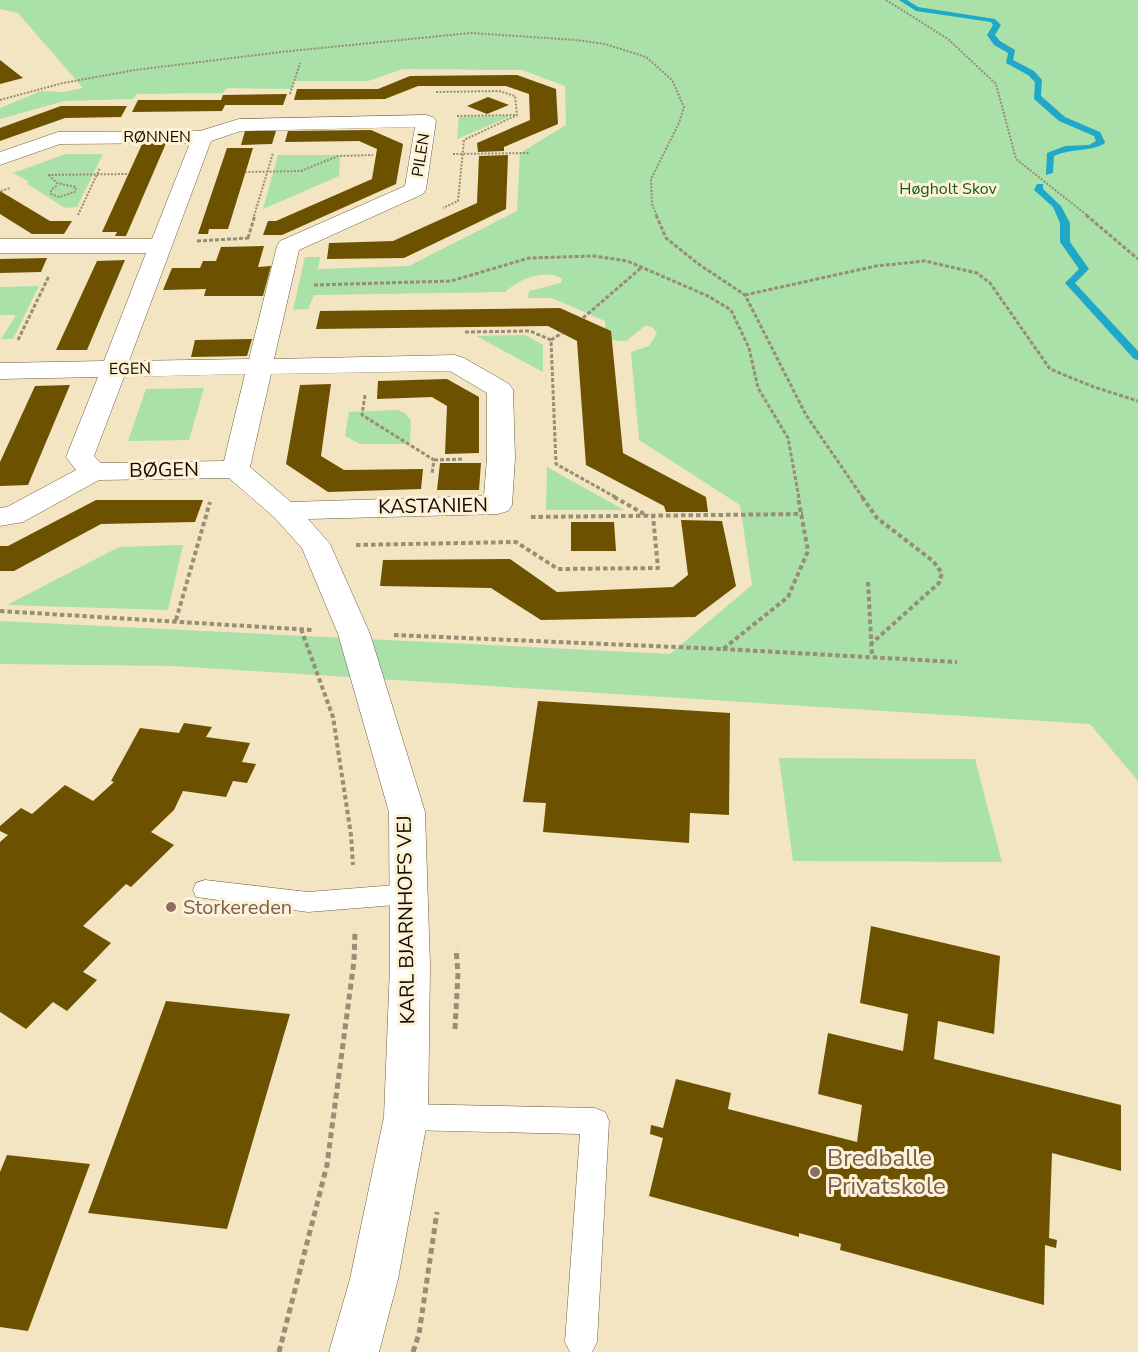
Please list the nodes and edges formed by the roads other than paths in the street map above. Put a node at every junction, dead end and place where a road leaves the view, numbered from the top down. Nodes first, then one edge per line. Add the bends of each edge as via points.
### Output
1 (202, 137) junction
2 (0, 159) edge
3 (161, 244) junction
4 (0, 246) edge
5 (260, 366) junction
6 (113, 369) junction
7 (0, 370) edge
8 (236, 469) junction
9 (93, 471) junction
10 (284, 511) junction
11 (0, 517) edge
12 (205, 890) dead end
13 (408, 894) junction
14 (406, 1116) junction
15 (581, 1342) dead end
16 (354, 1352) edge

1 - 2 street, RØNNEN via 58,138
1 - 3 street, RØNNEN
1 - 5 street, PILEN via 239,125 426,122 415,189 288,246
3 - 4 street
3 - 6 street, RØNNEN
5 - 6 street, EGEN
5 - 8 street
5 - 10 street, KASTANIEN via 455,363 500,390 498,505
6 - 7 street, EGEN
6 - 9 street via 80,457
8 - 9 street, BØGEN
8 - 10 street
9 - 11 street, BØGEN via 13,516
10 - 13 street, KARL BJARNHOFS VEJ via 315,544 354,633 407,812
12 - 13 lane via 308,902
13 - 14 street, KARL BJARNHOFS VEJ
14 - 15 lane via 596,1121
14 - 16 street, KARL BJARNHOFS VEJ via 374,1279

